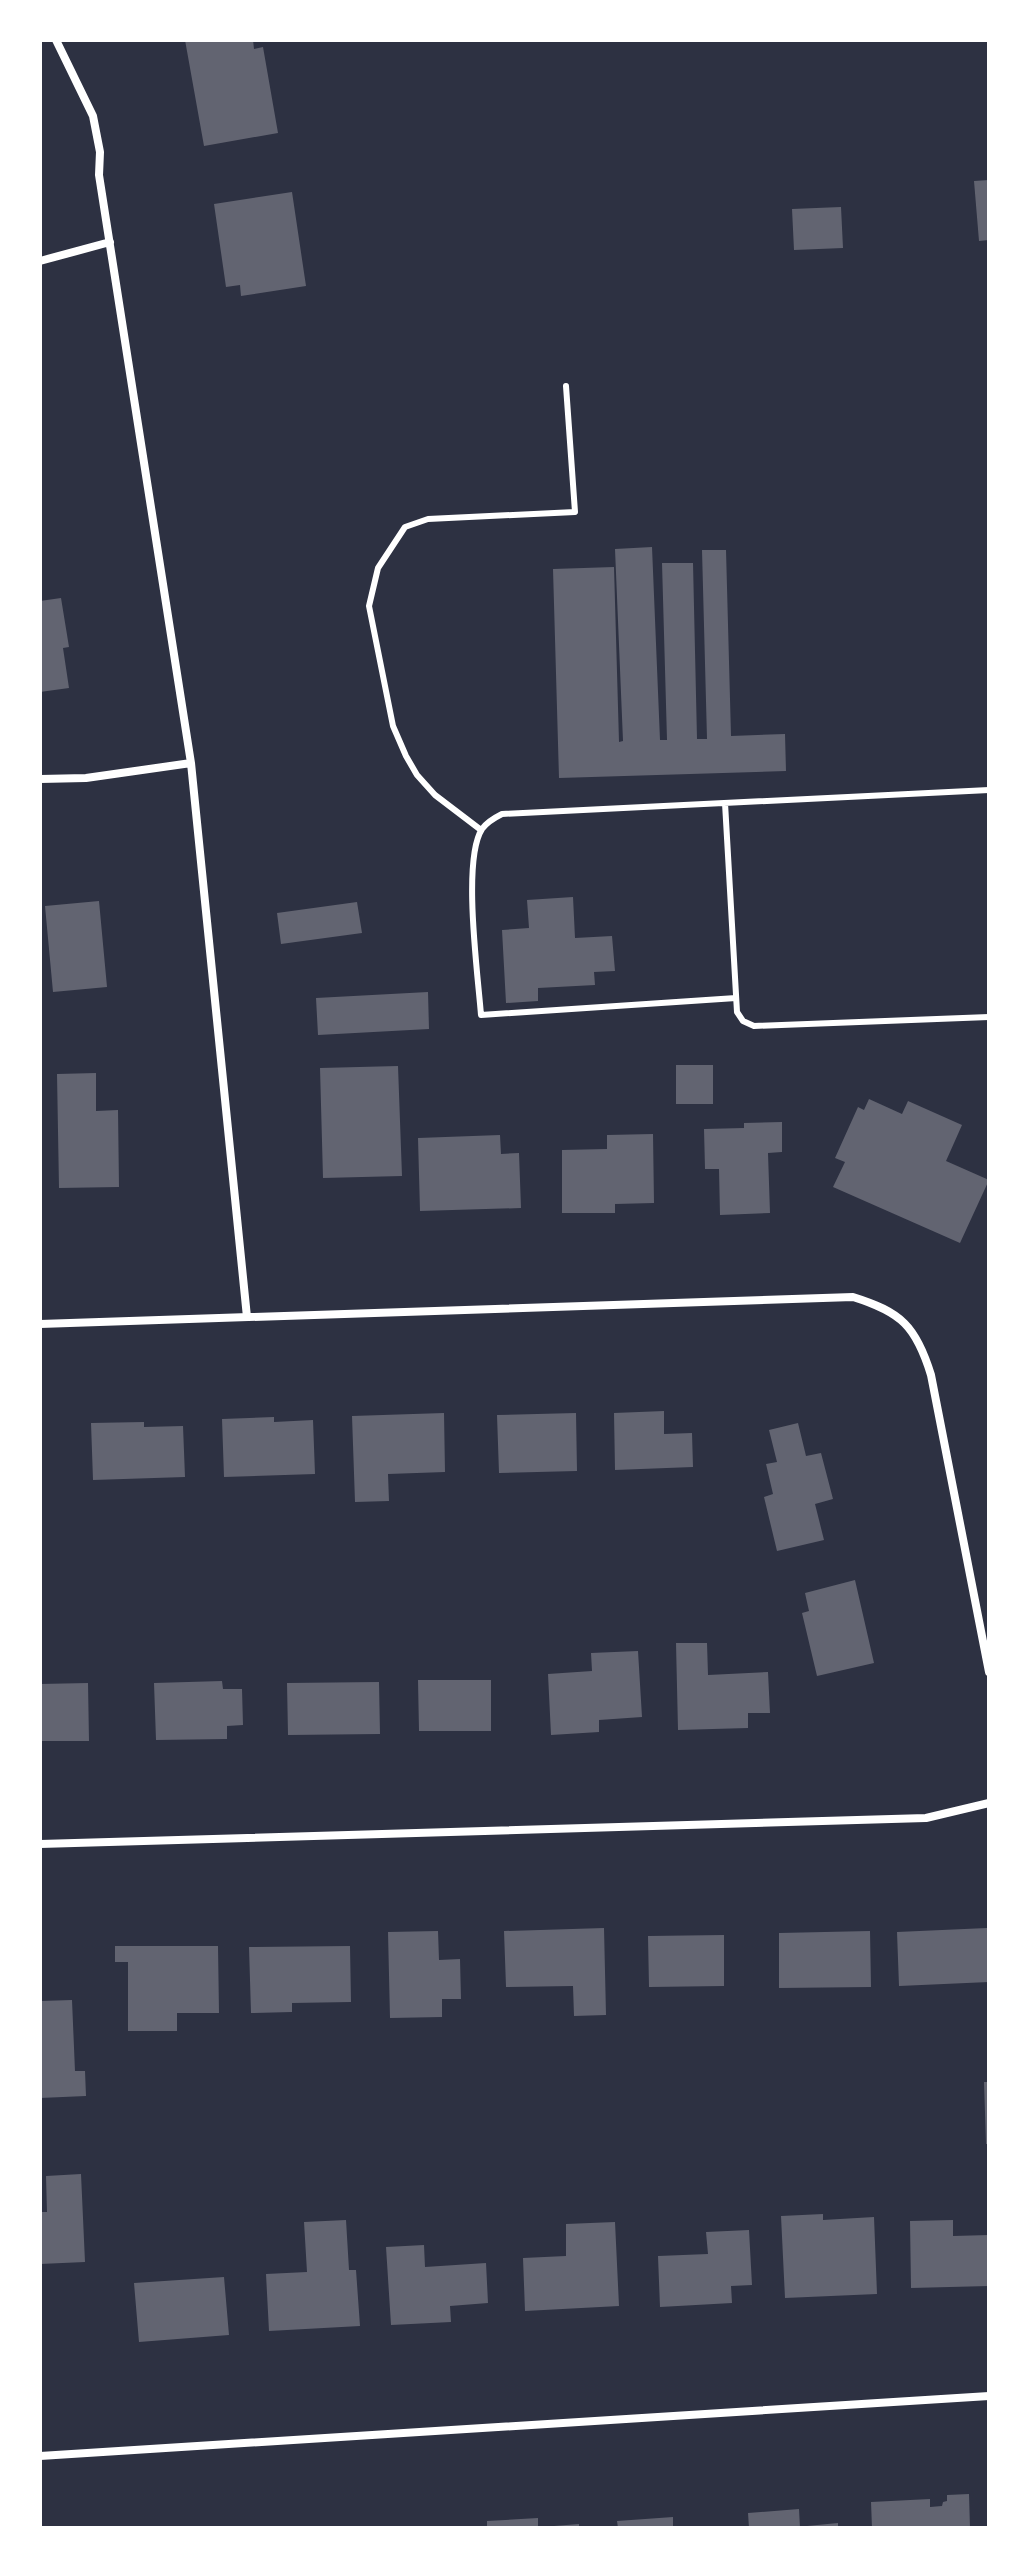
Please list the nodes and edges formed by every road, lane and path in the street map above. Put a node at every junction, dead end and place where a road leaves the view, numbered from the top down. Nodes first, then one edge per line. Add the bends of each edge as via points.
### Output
1 (56, 40) edge
2 (110, 242) junction
3 (40, 261) edge
4 (566, 386) dead end
5 (191, 763) junction
6 (40, 779) edge
7 (989, 790) edge
8 (725, 803) junction
9 (481, 830) junction
10 (736, 998) junction
11 (989, 1017) edge
12 (247, 1317) junction
13 (40, 1324) edge
14 (989, 1672) edge
15 (989, 1803) edge
16 (40, 1844) edge
17 (989, 2396) edge
18 (40, 2456) edge

1 - 2 street via 93,116
2 - 3 street
2 - 5 street
4 - 9 lane via 575,512 428,519 405,527 378,568 369,606 393,726 406,756 435,795
5 - 6 street
5 - 12 street
7 - 8 lane
8 - 9 lane via 502,814
8 - 10 lane
9 - 10 lane via 471,867 481,1015
10 - 11 lane via 737,1012 754,1026
12 - 13 street
12 - 14 street via 853,1297 883,1307 906,1324 923,1349 931,1375
15 - 16 street via 926,1818
17 - 18 street

